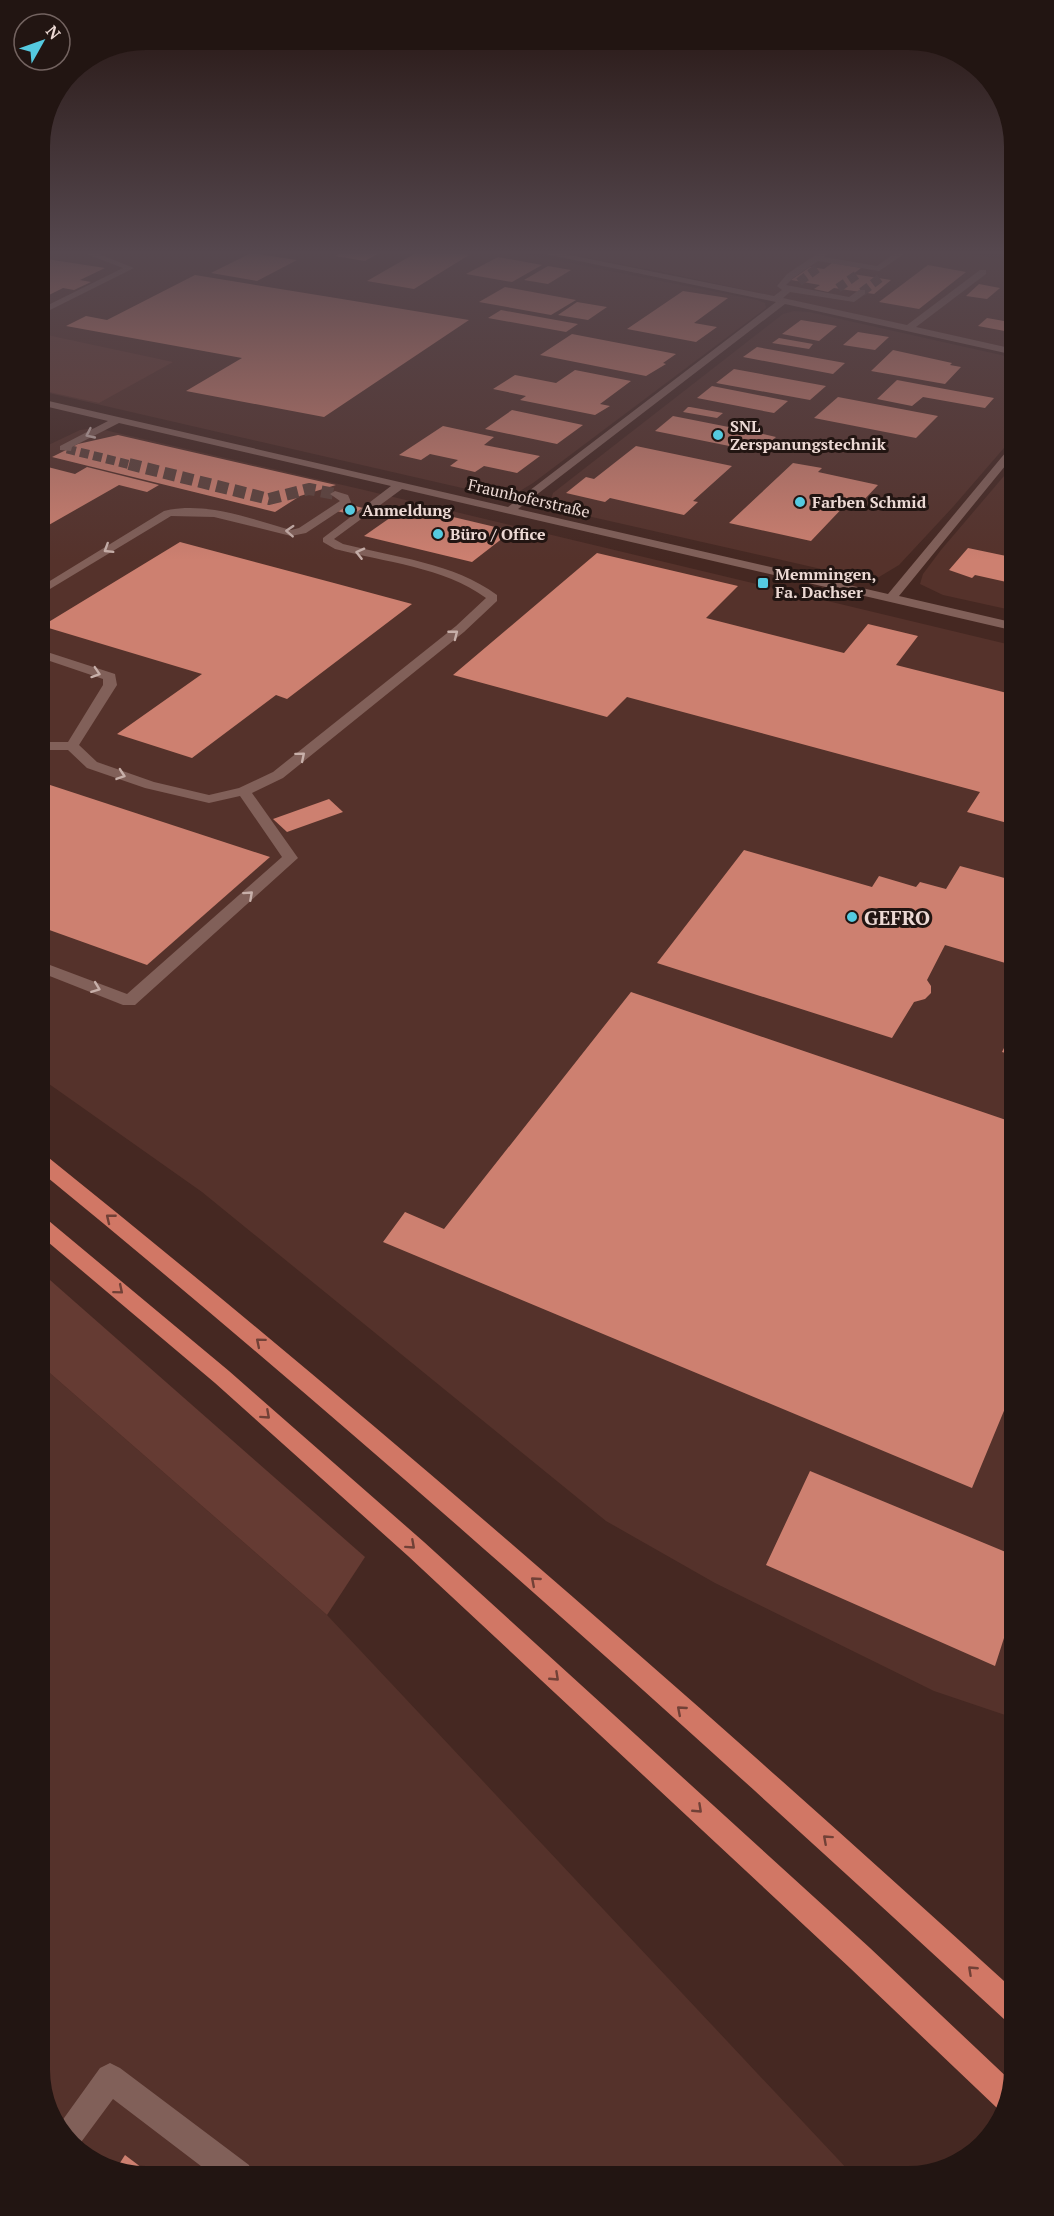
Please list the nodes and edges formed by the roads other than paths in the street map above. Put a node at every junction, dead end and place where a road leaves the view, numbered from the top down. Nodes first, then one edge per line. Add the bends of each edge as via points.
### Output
1 (710, 353) edge
2 (50, 406) edge
3 (119, 419) junction
4 (67, 450) dead end
5 (1004, 461) edge
6 (400, 485) junction
7 (335, 495) dead end
8 (510, 510) junction
9 (50, 586) edge
10 (891, 598) junction
11 (1004, 624) edge
12 (50, 657) edge
13 (50, 746) edge
14 (72, 746) junction
15 (244, 791) junction
16 (50, 970) edge
17 (49, 1169) edge
18 (49, 1232) edge
19 (1004, 2000) edge
20 (1002, 2093) edge
21 (72, 2132) edge
22 (225, 2166) edge

1 - 8 street
2 - 3 street, Fraunhoferstraße
3 -> 4 street via 68,445 64,448
3 - 6 street, Fraunhoferstraße
5 - 10 street
6 - 8 street, Fraunhoferstraße
15 -> 6 street via 278,775 493,598 485,590 447,574 339,548 327,540
7 -> 9 street via 344,497 346,502 302,531 291,533 214,513 168,513
8 - 10 street, Fraunhoferstraße
10 - 11 street, Fraunhoferstraße
12 -> 14 street via 110,677 110,685
13 - 14 street
14 -> 15 street via 92,765 150,785 209,800
16 -> 15 street via 129,1001 290,858
19 -> 17 highway via 431,1489 180,1274
18 -> 20 highway via 222,1377 416,1549
21 - 22 street via 110,2078

